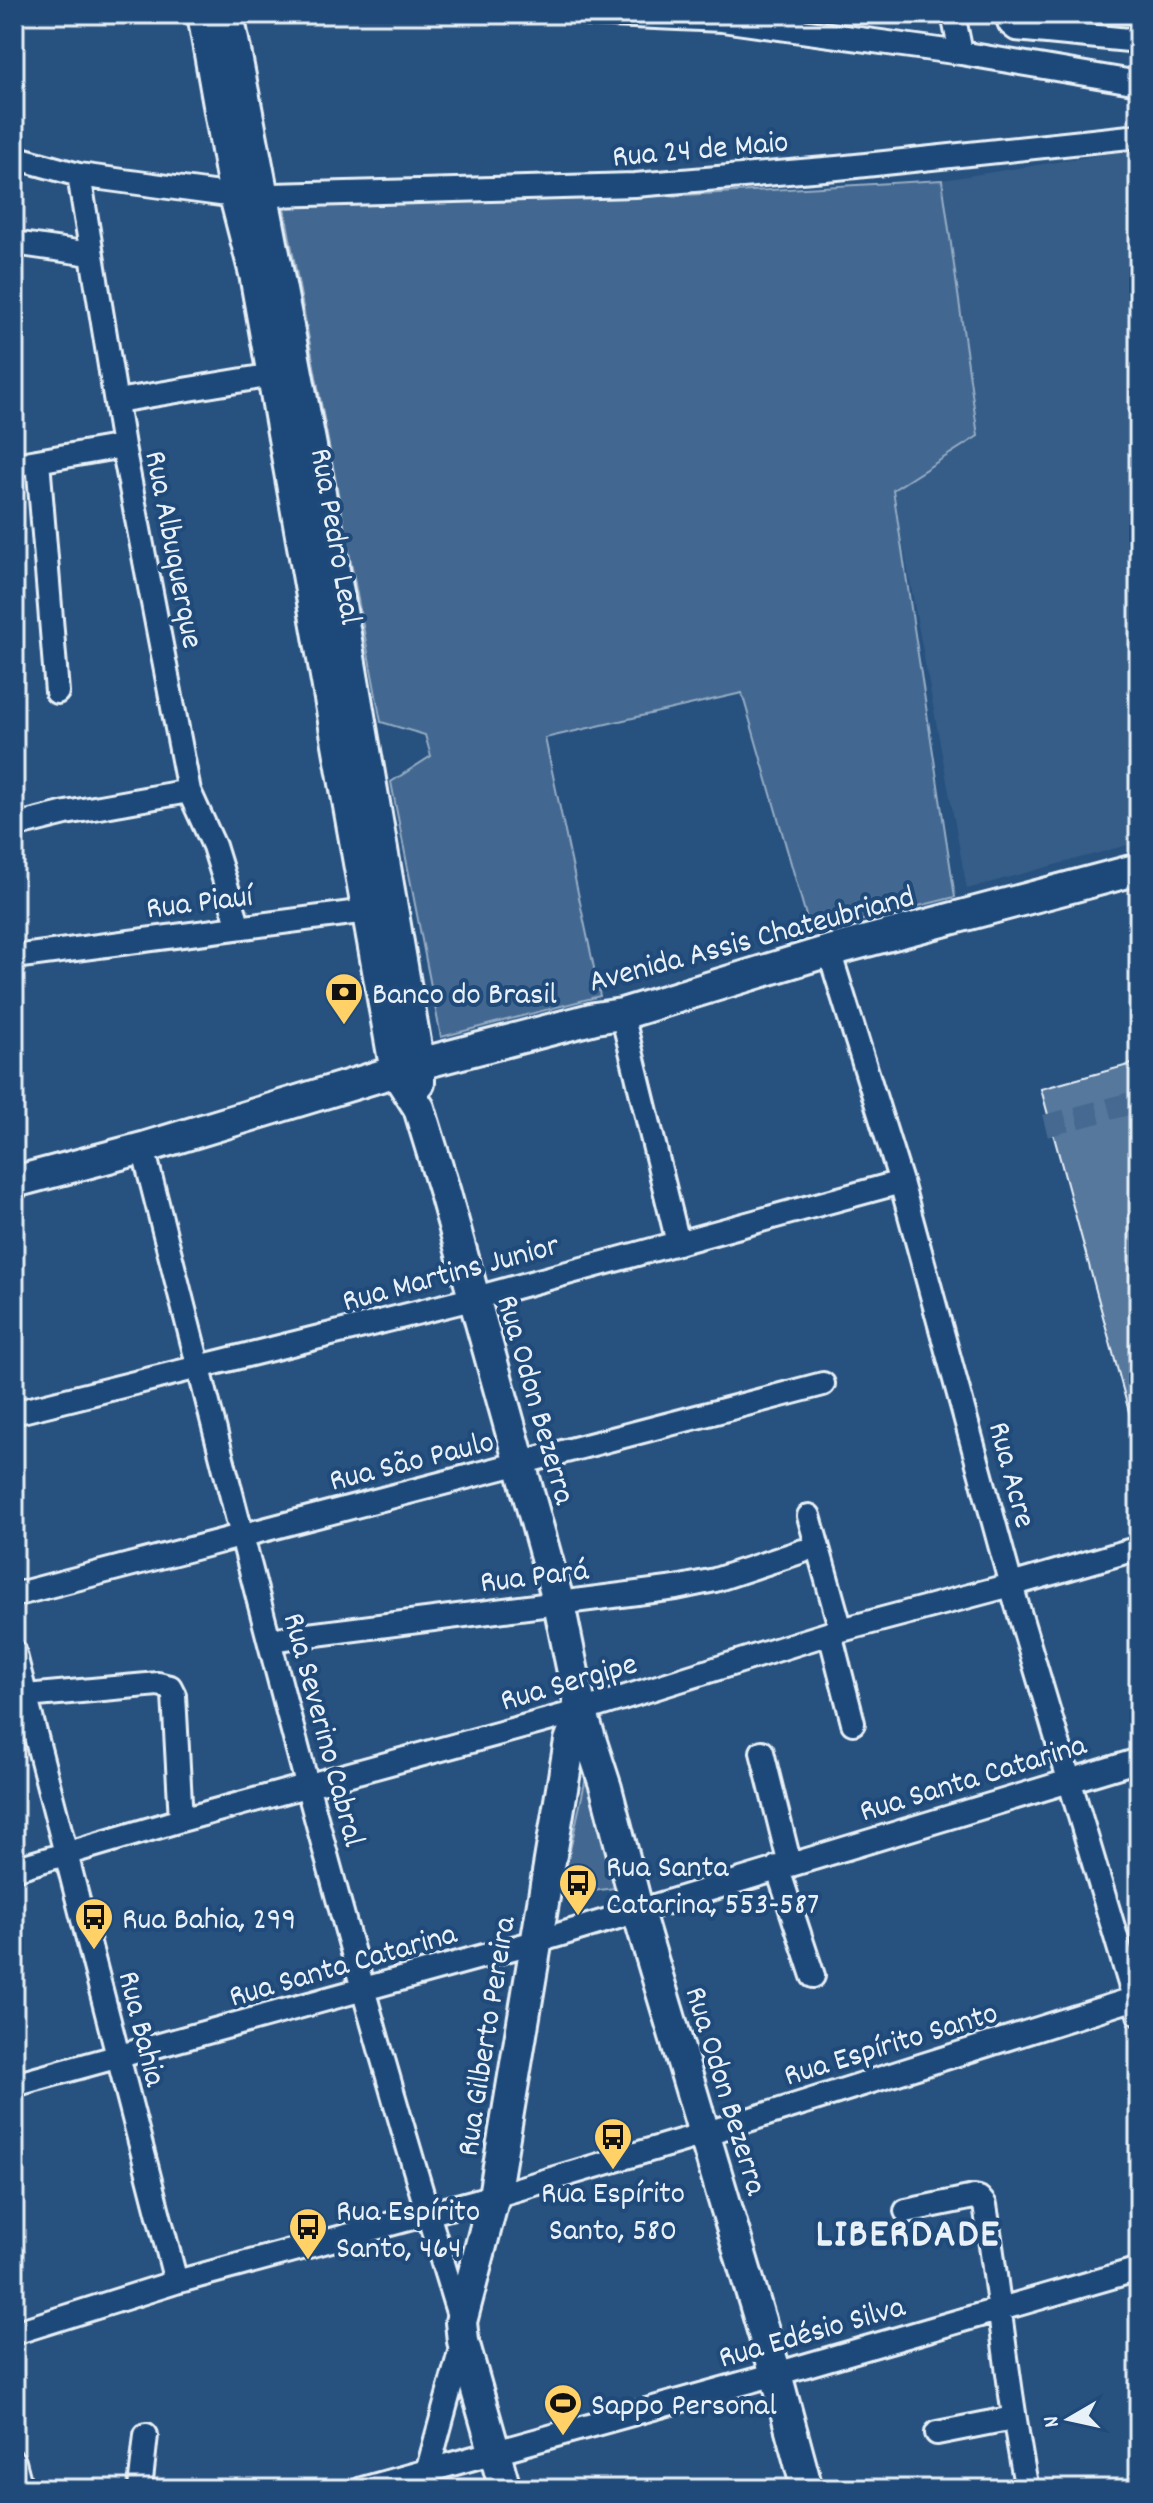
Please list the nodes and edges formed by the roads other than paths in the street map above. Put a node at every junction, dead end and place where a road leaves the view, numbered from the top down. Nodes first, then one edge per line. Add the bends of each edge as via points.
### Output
1 (203, 14) edge
2 (228, 14) edge
3 (589, 14) edge
4 (953, 14) edge
5 (1006, 14) edge
6 (722, 17) edge
7 (1139, 41) edge
8 (961, 53) junction
9 (1139, 83) edge
10 (1139, 136) edge
11 (14, 157) edge
12 (79, 175) junction
13 (250, 195) junction
14 (14, 243) edge
15 (91, 254) junction
16 (286, 373) junction
17 (117, 401) junction
18 (123, 446) junction
19 (38, 461) junction
20 (14, 465) edge
21 (57, 692) dead end
22 (189, 791) junction
23 (14, 826) edge
24 (1139, 869) edge
25 (380, 910) junction
26 (239, 927) junction
27 (829, 951) junction
28 (14, 957) edge
29 (622, 1014) junction
30 (408, 1068) junction
31 (143, 1148) junction
32 (14, 1182) edge
33 (901, 1182) junction
34 (678, 1243) junction
35 (472, 1299) junction
36 (199, 1368) junction
37 (823, 1384) dead end
38 (14, 1413) edge
39 (520, 1464) junction
40 (809, 1516) dead end
41 (242, 1536) junction
42 (1139, 1548) edge
43 (803, 1551) dead end
44 (1011, 1585) junction
45 (14, 1595) edge
46 (559, 1604) junction
47 (835, 1632) junction
48 (269, 1640) junction
49 (14, 1651) edge
50 (26, 1696) junction
51 (581, 1711) junction
52 (853, 1723) dead end
53 (762, 1752) dead end
54 (1139, 1760) edge
55 (1070, 1780) junction
56 (308, 1786) junction
57 (181, 1820) junction
58 (66, 1855) junction
59 (784, 1866) junction
60 (14, 1869) edge
61 (638, 1912) junction
62 (535, 1942) junction
63 (813, 1976) dead end
64 (363, 1991) junction
65 (1138, 2003) edge
66 (118, 2057) junction
67 (14, 2085) edge
68 (704, 2134) junction
69 (494, 2196) junction
70 (906, 2211) dead end
71 (427, 2214) junction
72 (1139, 2269) edge
73 (176, 2282) junction
74 (998, 2308) junction
75 (462, 2332) junction
76 (14, 2333) edge
77 (776, 2374) junction
78 (1013, 2418) junction
79 (937, 2433) dead end
80 (146, 2435) dead end
81 (495, 2451) junction
82 (14, 2462) edge
83 (425, 2480) edge
84 (21, 2489) edge
85 (140, 2489) edge
86 (362, 2489) edge
87 (505, 2489) edge
88 (807, 2489) edge
89 (1027, 2489) edge

1 - 13 main road, Rua Pedro Leal
2 - 13 main road, Rua Pedro Leal
3 - 6 street
4 - 8 street
5 - 7 street via 1016,29
6 - 8 street
8 - 9 street
10 - 13 street, Rua 24 de Maio via 635,185
11 - 12 street, Rua 24 de Maio
12 - 13 street, Rua 24 de Maio
12 - 15 street, Rua Albuquerque
13 - 16 main road, Rua Pedro Leal
14 - 15 street
15 - 17 street, Rua Albuquerque
16 - 17 street
16 - 25 main road, Rua Pedro Leal via 331,549
17 - 18 street, Rua Albuquerque
18 - 19 street
18 - 22 street, Rua Albuquerque
19 - 20 street
19 - 21 street
22 - 23 street
22 - 26 street, Rua Albuquerque via 214,846
24 - 27 main road, Avenida Assis Chateubriand
25 - 26 street, Rua Piauí
25 - 30 main road, Rua Pedro Leal
26 - 28 street, Rua Piauí
27 - 29 main road, Avenida Assis Chateubriand
27 - 33 street, Rua Acre
29 - 30 main road, Avenida Assis Chateubriand
29 - 34 street
30 - 31 main road, Avenida Assis Chateubriand
30 - 35 main road, Rua Odon Bezerra
31 - 32 main road, Avenida Assis Chateubriand
31 - 36 street, Rua Severino Cabral
33 - 34 street, Rua Martins Junior
33 - 44 street, Rua Acre
34 - 35 street, Rua Martins Junior
35 - 36 street, Rua Martins Junior
35 - 39 main road, Rua Odon Bezerra
36 - 38 street, Rua Martins Junior
36 - 41 street, Rua Severino Cabral
37 - 39 street, Rua São Paulo
39 - 41 street, Rua São Paulo
39 - 46 main road, Rua Odon Bezerra
40 - 47 street
41 - 45 street, Rua São Paulo
41 - 48 street, Rua Severino Cabral
42 - 44 street, Rua Sergipe
43 - 46 street, Rua Pará via 702,1582
44 - 47 street, Rua Sergipe
44 - 55 street, Rua Acre
46 - 48 street, Rua Pará
46 - 51 main road, Rua Odon Bezerra
47 - 51 street, Rua Sergipe
47 - 52 street
48 - 56 street, Rua Severino Cabral
49 - 50 street, Rua Bahia
50 - 57 street via 170,1687
50 - 58 street, Rua Bahia
51 - 56 street, Rua Sergipe
51 - 61 main road, Rua Odon Bezerra
51 - 62 main road, Rua Gilberto Pereira via 570,1741
53 - 59 street
54 - 55 street, Rua Santa Catarina
55 - 59 street, Rua Santa Catarina
55 - 65 street, Rua Acre
56 - 57 street, Rua Sergipe
56 - 64 street, Rua Severino Cabral
57 - 58 street, Rua Sergipe
58 - 60 street, Rua Sergipe
58 - 66 street, Rua Bahia
59 - 61 street, Rua Santa Catarina
59 - 63 street
61 - 62 street, Rua Santa Catarina
61 - 68 main road, Rua Odon Bezerra
62 - 64 street, Rua Santa Catarina
62 - 69 main road, Rua Gilberto Pereira
64 - 66 street, Rua Santa Catarina
64 - 71 street, Rua Severino Cabral
65 - 68 street, Rua Espírito Santo
66 - 67 street, Rua Santa Catarina
66 - 73 street, Rua Bahia
68 - 69 street, Rua Espírito Santo
68 - 77 main road, Rua Odon Bezerra
69 - 71 street, Rua Espírito Santo
69 - 75 main road, Rua Gilberto Pereira
70 - 74 street via 974,2197 982,2200
71 - 73 street, Rua Espírito Santo
71 - 75 street, Rua Severino Cabral
72 - 74 street, Rua Edésio Silva
73 - 76 street, Rua Espírito Santo
74 - 77 street, Rua Edésio Silva
74 - 78 street
75 - 81 main road
75 - 83 street, Rua Gilberto Pereira
77 - 81 street, Rua Edésio Silva
77 - 88 main road, Rua Odon Bezerra
78 - 79 street
78 - 89 street
80 - 85 street
81 - 83 street, Rua Edésio Silva
81 - 87 main road
82 - 84 street
83 - 86 street, Rua Edésio Silva

